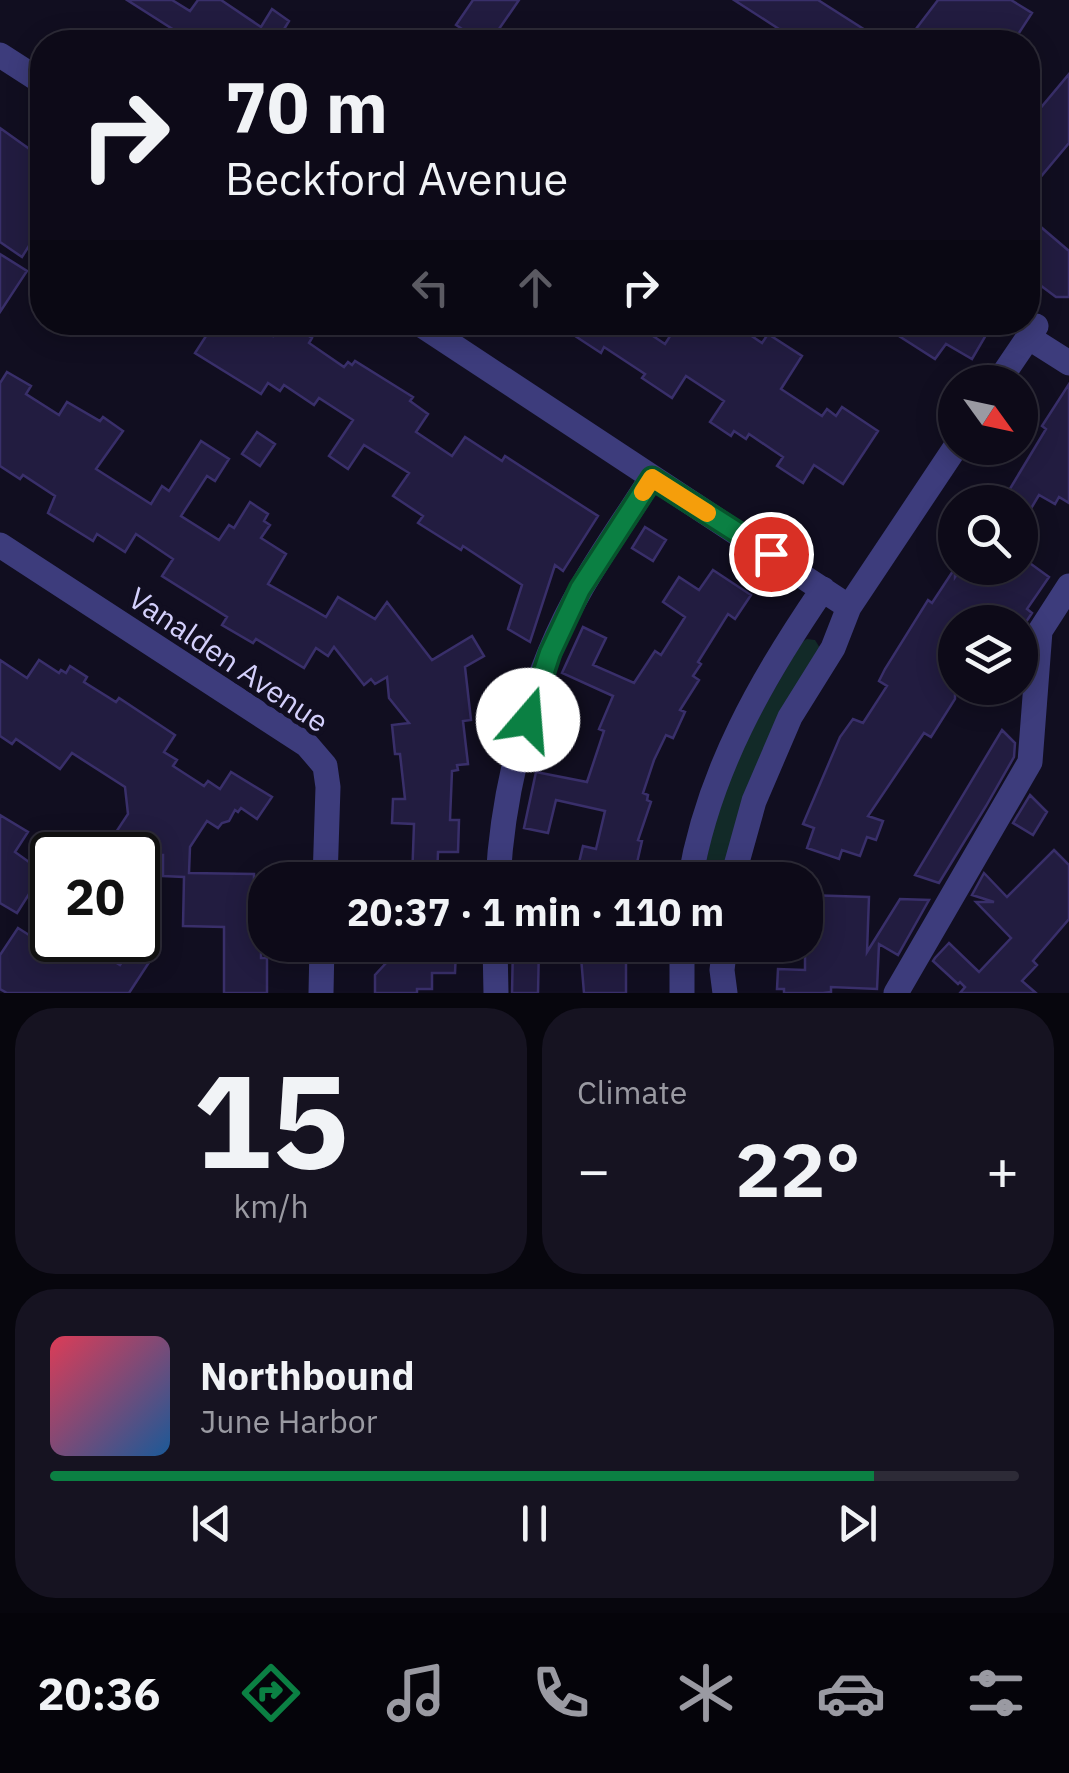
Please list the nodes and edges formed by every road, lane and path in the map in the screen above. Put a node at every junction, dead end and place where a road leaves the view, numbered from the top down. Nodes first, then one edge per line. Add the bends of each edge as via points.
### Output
1 (0, 55) edge
2 (30, 74) edge
3 (436, 335) edge
4 (1030, 335) edge
5 (1036, 335) edge
6 (1069, 363) edge
7 (1010, 365) edge
8 (944, 465) edge
9 (652, 478) junction
10 (0, 546) edge
11 (1069, 586) edge
12 (823, 589) junction
13 (849, 608) junction
14 (326, 862) edge
15 (499, 862) edge
16 (693, 862) edge
17 (737, 862) edge
18 (322, 962) edge
19 (495, 962) edge
20 (682, 962) edge
21 (723, 962) edge
22 (321, 993) edge
23 (496, 993) edge
24 (682, 993) edge
25 (725, 993) edge
26 (896, 993) edge

1 - 2 street
3 - 9 street
4 - 7 street
5 - 6 street
8 - 13 street
9 - 12 street
9 - 15 street via 580,589 550,653 517,753
10 - 14 street, Vanalden Avenue via 307,744 325,766
11 - 26 street via 1040,632 1030,762
12 - 13 street
12 - 16 street via 770,670 726,757
13 - 17 street via 790,717
18 - 22 street
19 - 23 street
20 - 24 street
21 - 25 street

